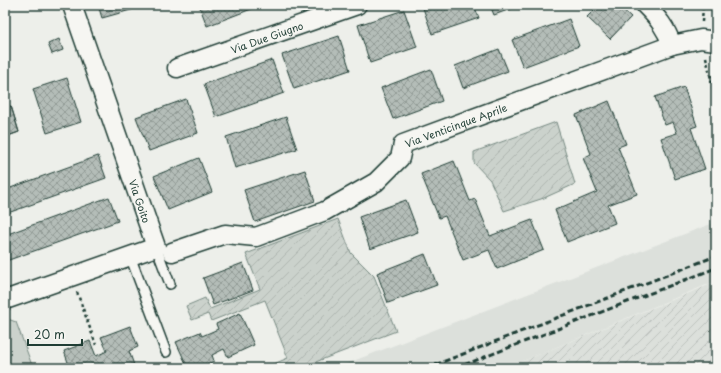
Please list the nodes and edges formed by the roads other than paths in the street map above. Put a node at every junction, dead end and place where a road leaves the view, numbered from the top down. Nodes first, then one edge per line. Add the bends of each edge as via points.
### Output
1 (72, 5) edge
2 (357, 5) edge
3 (645, 5) edge
4 (716, 41) edge
5 (672, 45) junction
6 (177, 68) dead end
7 (164, 249) junction
8 (130, 256) junction
9 (170, 284) dead end
10 (5, 300) edge
11 (166, 352) dead end

1 - 7 street, Via Goito
2 - 6 street, Via Due Giugno
3 - 5 street via 667,31
4 - 5 street, Via Venticinque Aprile via 701,39
5 - 7 street, Via Venticinque Aprile via 403,144 400,158 376,182 325,211 256,237 225,234
7 - 8 street
7 - 9 lane
8 - 10 street
8 - 11 lane

